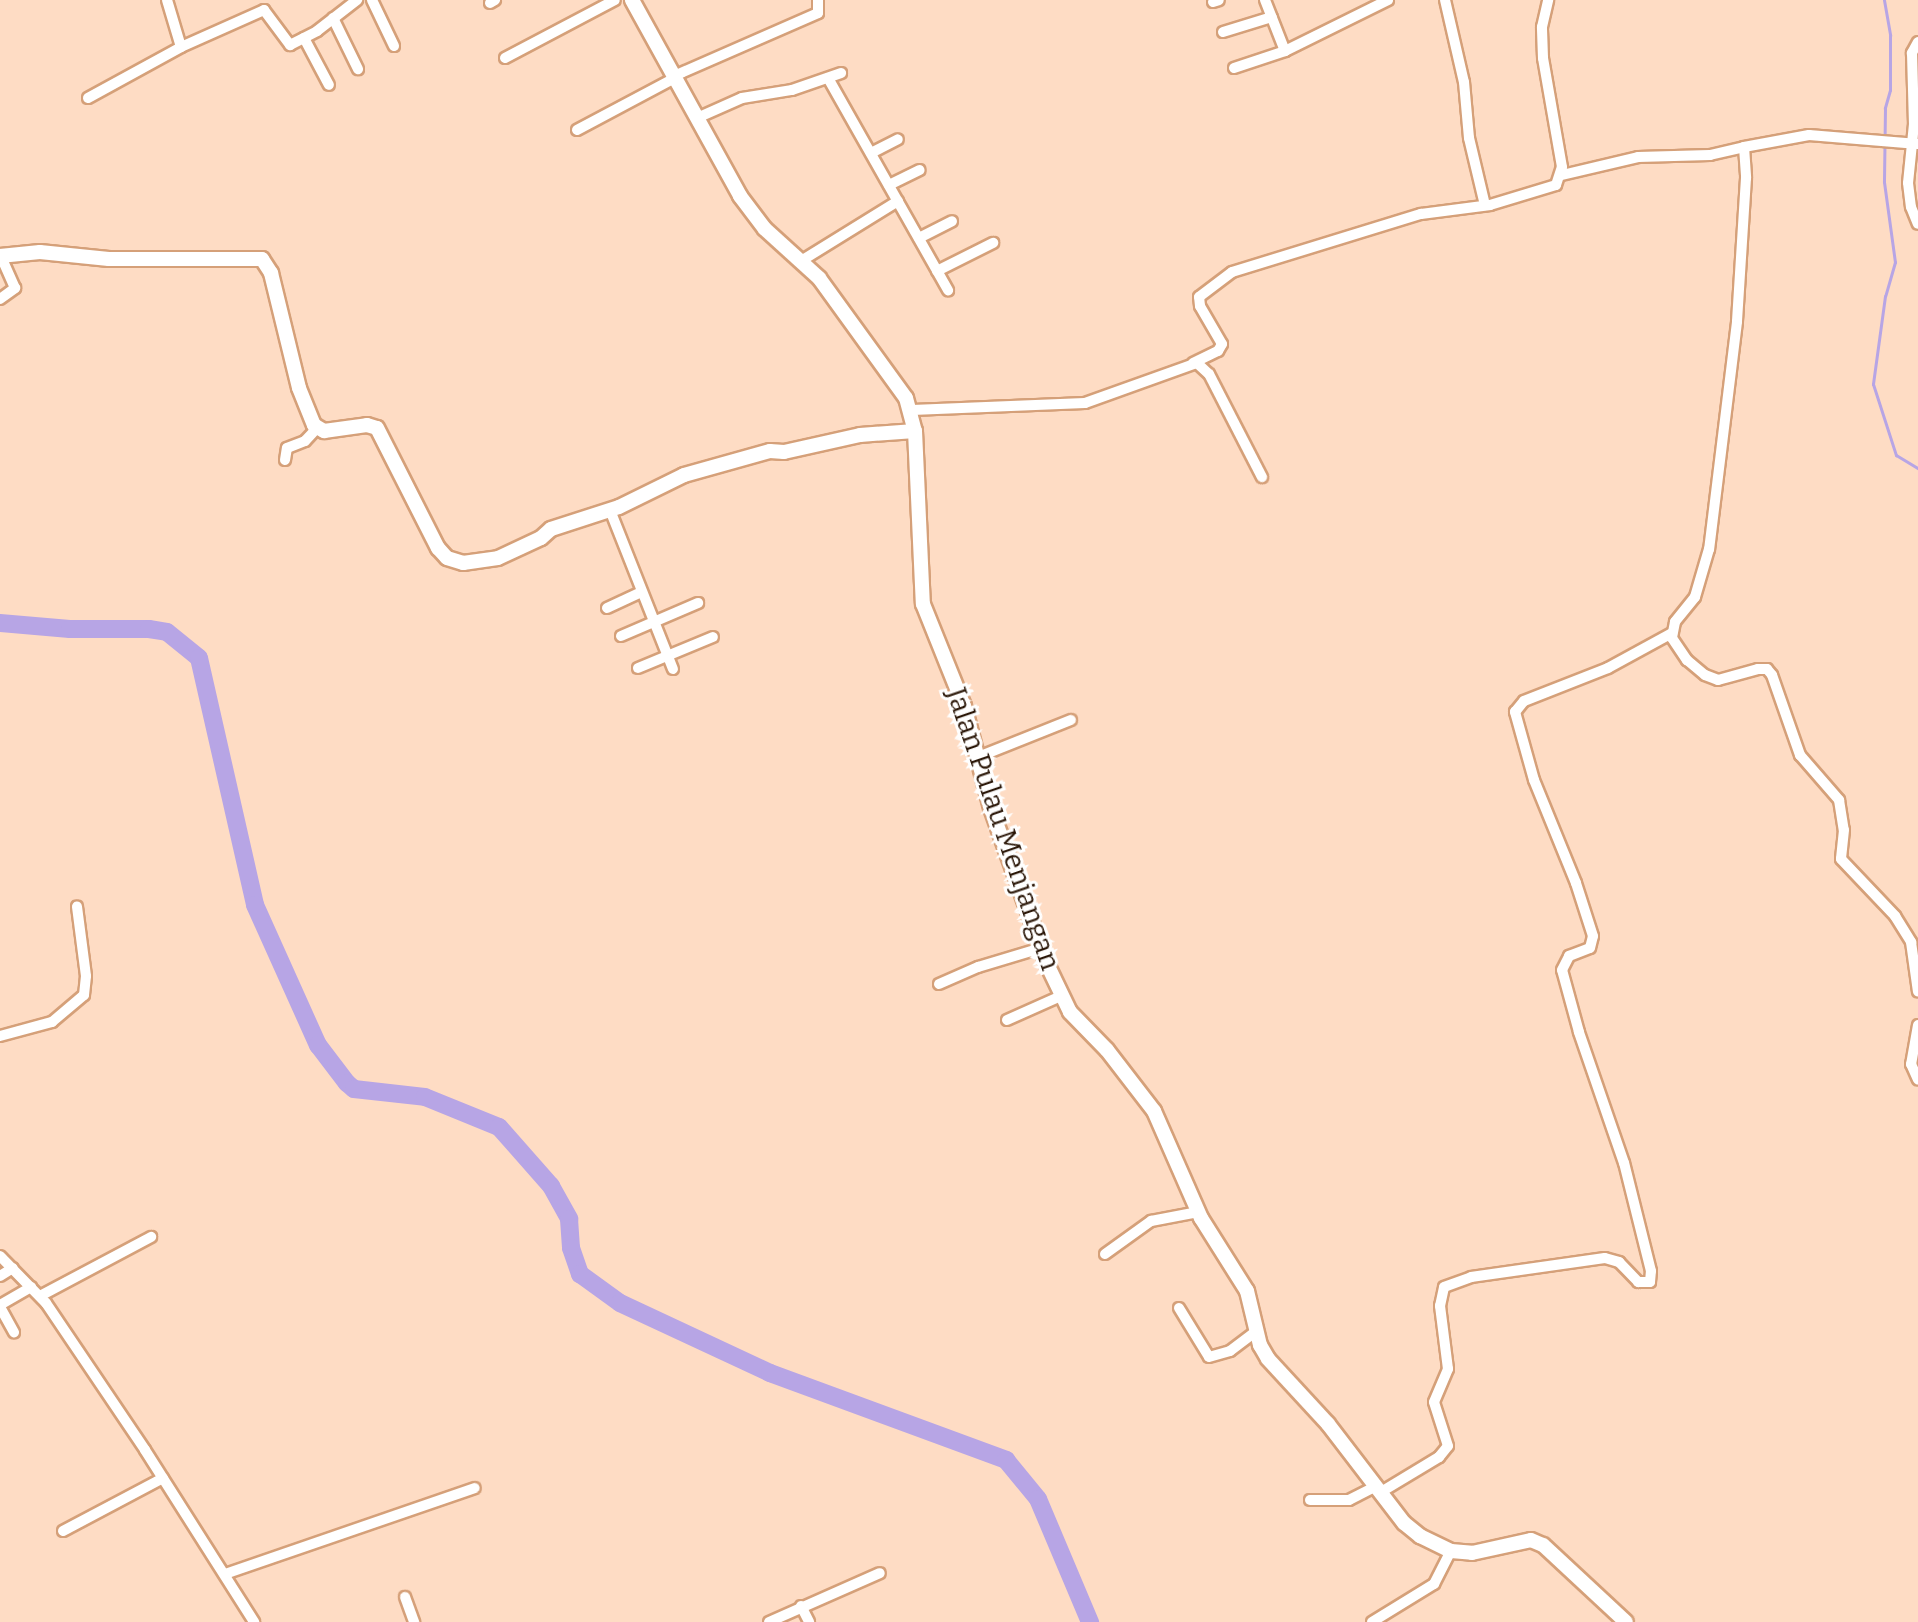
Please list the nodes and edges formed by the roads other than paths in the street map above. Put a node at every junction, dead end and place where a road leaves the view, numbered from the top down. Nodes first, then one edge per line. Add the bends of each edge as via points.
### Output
1 (167, 0) edge
2 (357, 0) edge
3 (372, 0) edge
4 (615, 0) edge
5 (632, 0) edge
6 (818, 0) edge
7 (1265, 0) edge
8 (1388, 0) edge
9 (1445, 0) edge
10 (1548, 0) edge
11 (1272, 17) junction
12 (333, 18) junction
13 (1223, 32) dead end
14 (304, 38) junction
15 (1918, 42) edge
16 (394, 46) dead end
17 (181, 47) junction
18 (1285, 51) junction
19 (505, 58) dead end
20 (1234, 68) dead end
21 (358, 69) dead end
22 (841, 73) dead end
23 (674, 77) junction
24 (828, 78) junction
25 (329, 85) dead end
26 (88, 98) dead end
27 (697, 118) junction
28 (577, 130) dead end
29 (898, 139) dead end
30 (1914, 143) edge
31 (1744, 147) junction
32 (871, 153) junction
33 (920, 170) dead end
34 (1562, 175) junction
35 (889, 185) junction
36 (898, 201) junction
37 (1485, 205) junction
38 (952, 221) dead end
39 (1918, 224) edge
40 (919, 238) junction
41 (993, 243) dead end
42 (0, 256) edge
43 (801, 261) junction
44 (937, 271) junction
45 (948, 290) dead end
46 (0, 299) edge
47 (1193, 363) junction
48 (912, 410) junction
49 (317, 428) junction
50 (915, 431) junction
51 (285, 460) dead end
52 (1262, 477) dead end
53 (610, 510) junction
54 (642, 592) junction
55 (698, 603) dead end
56 (607, 608) dead end
57 (655, 622) junction
58 (1672, 633) junction
59 (621, 636) dead end
60 (713, 637) dead end
61 (668, 656) junction
62 (638, 668) dead end
63 (673, 669) dead end
64 (1071, 720) dead end
65 (978, 757) junction
66 (77, 907) dead end
67 (1041, 948) junction
68 (939, 984) dead end
69 (1918, 992) edge
70 (1061, 996) junction
71 (1007, 1020) dead end
72 (1918, 1025) edge
73 (0, 1036) edge
74 (1918, 1080) edge
75 (1198, 1212) junction
76 (151, 1237) dead end
77 (1105, 1254) dead end
78 (0, 1256) edge
79 (13, 1268) junction
80 (0, 1276) edge
81 (31, 1287) junction
82 (40, 1296) junction
83 (0, 1306) edge
84 (1179, 1308) dead end
85 (1257, 1331) junction
86 (14, 1332) dead end
87 (163, 1478) junction
88 (475, 1488) dead end
89 (1378, 1489) junction
90 (1310, 1500) dead end
91 (63, 1531) dead end
92 (1451, 1551) junction
93 (880, 1573) dead end
94 (225, 1574) junction
95 (405, 1597) dead end
96 (801, 1606) junction
97 (254, 1622) edge
98 (414, 1622) edge
99 (769, 1622) edge
100 (809, 1622) edge
101 (1372, 1622) edge
102 (1626, 1622) edge

1 - 17 street
2 - 12 street
3 - 16 street
4 - 19 street
5 - 23 street, Jalan Pulau Menjangan
6 - 23 street via 818,13
7 - 11 street
8 - 18 street
9 - 37 street
10 - 34 street via 1543,58
11 - 13 street
11 - 18 street
12 - 14 street
12 - 21 street
14 - 17 street via 290,45 264,10
14 - 25 street
15 - 30 street via 1912,53
17 - 26 street
18 - 20 street
22 - 24 street
23 - 27 street, Jalan Pulau Menjangan
23 - 28 street
24 - 27 street via 742,98
24 - 32 street
27 - 43 street, Jalan Pulau Menjangan via 749,208
29 - 32 street
30 - 31 street via 1809,135
30 - 39 street via 1909,198
31 - 34 street via 1710,155 1638,157
31 - 58 street via 1737,322 1709,549 1695,597
32 - 35 street
33 - 35 street
34 - 37 street via 1556,185
35 - 36 street
36 - 40 street
36 - 43 street
37 - 47 street via 1421,214 1232,272 1199,297 1222,344
38 - 40 street
40 - 44 street
41 - 44 street
42 - 46 street via 15,288
42 - 49 street via 40,252 109,259 262,259 271,273 302,397
43 - 48 street, Jalan Pulau Menjangan via 819,278
44 - 45 street
47 - 48 street via 1085,403
47 - 52 street via 1209,374
48 - 50 street, Jalan Pulau Menjangan
49 - 51 street via 305,441 287,448
49 - 53 street via 377,428 433,540 455,561 483,563 555,528
50 - 53 street via 764,452 677,477
50 - 65 street, Jalan Pulau Menjangan via 923,604 964,706
53 - 54 street
54 - 56 street
54 - 57 street
55 - 57 street
57 - 59 street
57 - 61 street
58 - 69 street via 1676,646 1705,675 1726,680 1767,669 1772,675 1800,755 1839,800 1841,859 1895,916 1911,942
58 - 89 street via 1608,668 1524,701 1515,712 1534,780 1593,936 1590,948 1569,956 1562,970 1624,1163 1650,1282 1638,1282 1619,1262 1592,1258 1471,1277 1444,1287 1440,1306 1448,1369 1434,1402 1448,1446 1439,1457
60 - 61 street
61 - 62 street
61 - 63 street
64 - 65 street
65 - 67 street, Jalan Pulau Menjangan
66 - 73 street via 84,995 52,1022
67 - 68 street
67 - 70 street, Jalan Pulau Menjangan
70 - 71 street
70 - 75 street, Jalan Pulau Menjangan via 1154,1111
72 - 74 street via 1911,1064
75 - 77 street via 1151,1221
75 - 85 street, Jalan Pulau Menjangan via 1241,1279
76 - 82 street
78 - 79 street
79 - 80 street
79 - 81 street
81 - 82 street
81 - 83 street
82 - 87 street
83 - 86 street
84 - 85 street via 1209,1357 1230,1351
85 - 89 street, Jalan Pulau Menjangan via 1268,1359
87 - 91 street
87 - 94 street
88 - 94 street
89 - 90 street via 1349,1500
89 - 92 street, Jalan Pulau Menjangan via 1412,1529
92 - 101 street via 1435,1583
92 - 102 street via 1472,1553 1531,1540 1543,1545
93 - 96 street
94 - 97 street
95 - 98 street
96 - 99 street
96 - 100 street

